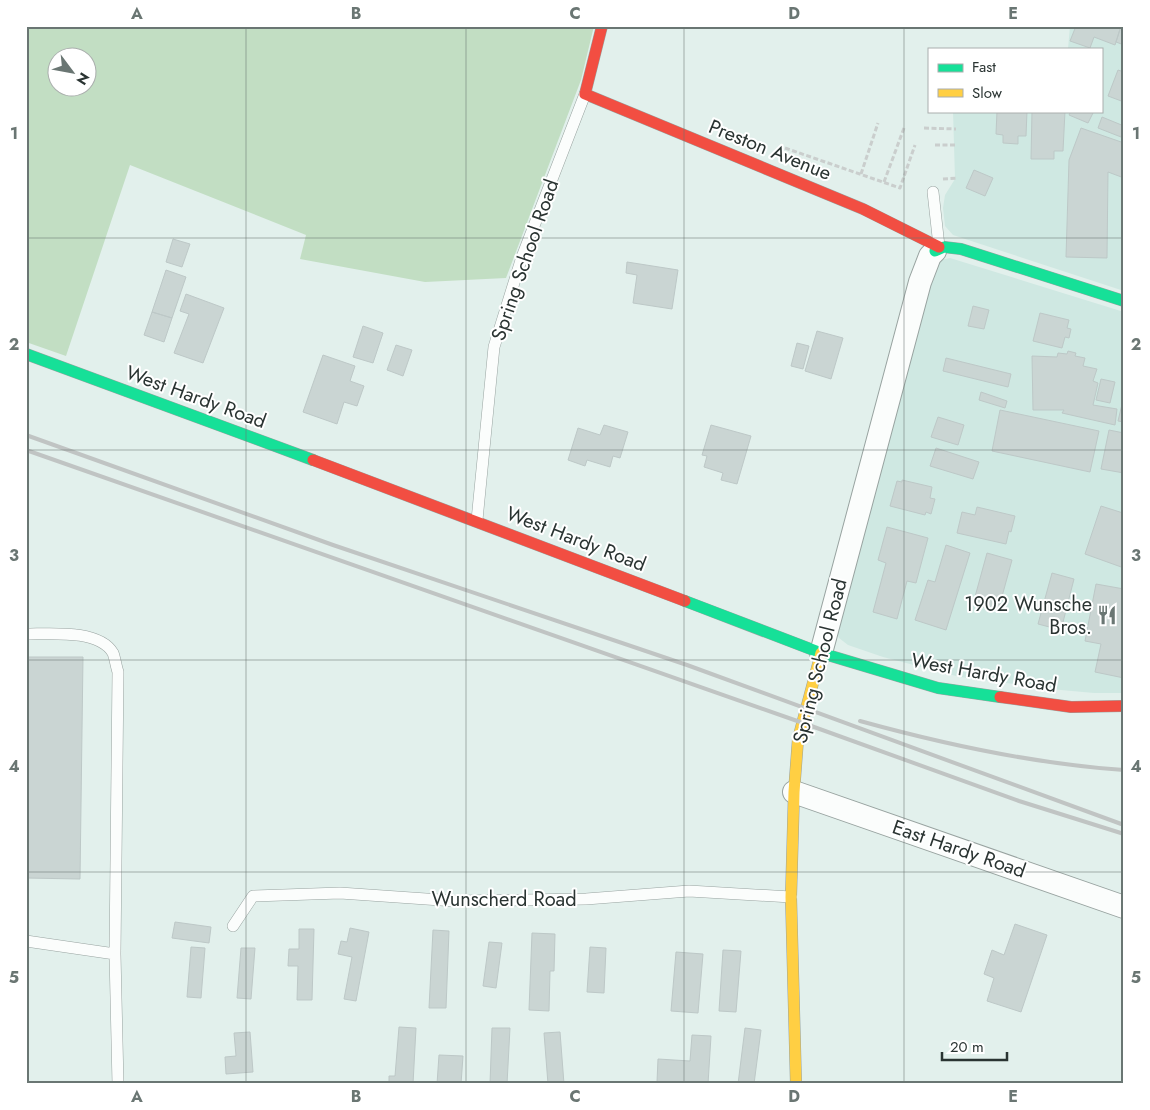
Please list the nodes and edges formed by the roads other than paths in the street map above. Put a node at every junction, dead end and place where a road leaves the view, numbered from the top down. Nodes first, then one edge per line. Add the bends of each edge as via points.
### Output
1 (602, 26) edge
2 (585, 94) junction
3 (933, 192) dead end
4 (937, 249) junction
5 (1124, 301) edge
6 (26, 354) edge
7 (477, 521) junction
8 (26, 634) edge
9 (821, 653) junction
10 (1124, 706) edge
11 (794, 792) junction
12 (792, 897) junction
13 (1124, 907) edge
14 (233, 926) dead end
15 (26, 941) edge
16 (116, 954) junction
17 (118, 1084) edge
18 (796, 1084) edge

1 - 2 main road
2 - 4 main road, Preston Avenue via 863,209
2 - 7 lane, Spring School Road via 522,257 494,347
3 - 4 lane
4 - 5 main road, Preston Avenue via 944,246 961,249
4 - 9 street, Spring School Road via 920,282
6 - 7 main road, West Hardy Road
7 - 9 main road, West Hardy Road
8 - 16 lane via 92,637 103,642 112,653 118,672
9 - 10 main road, West Hardy Road via 938,688 1071,707
9 - 11 main road, Spring School Road via 798,739
11 - 12 main road, Spring School Road
11 - 13 street, East Hardy Road
12 - 14 lane, Wunscherd Road via 689,891 586,899 455,901 340,894 253,896
12 - 18 main road, Spring School Road
15 - 16 lane
16 - 17 lane

